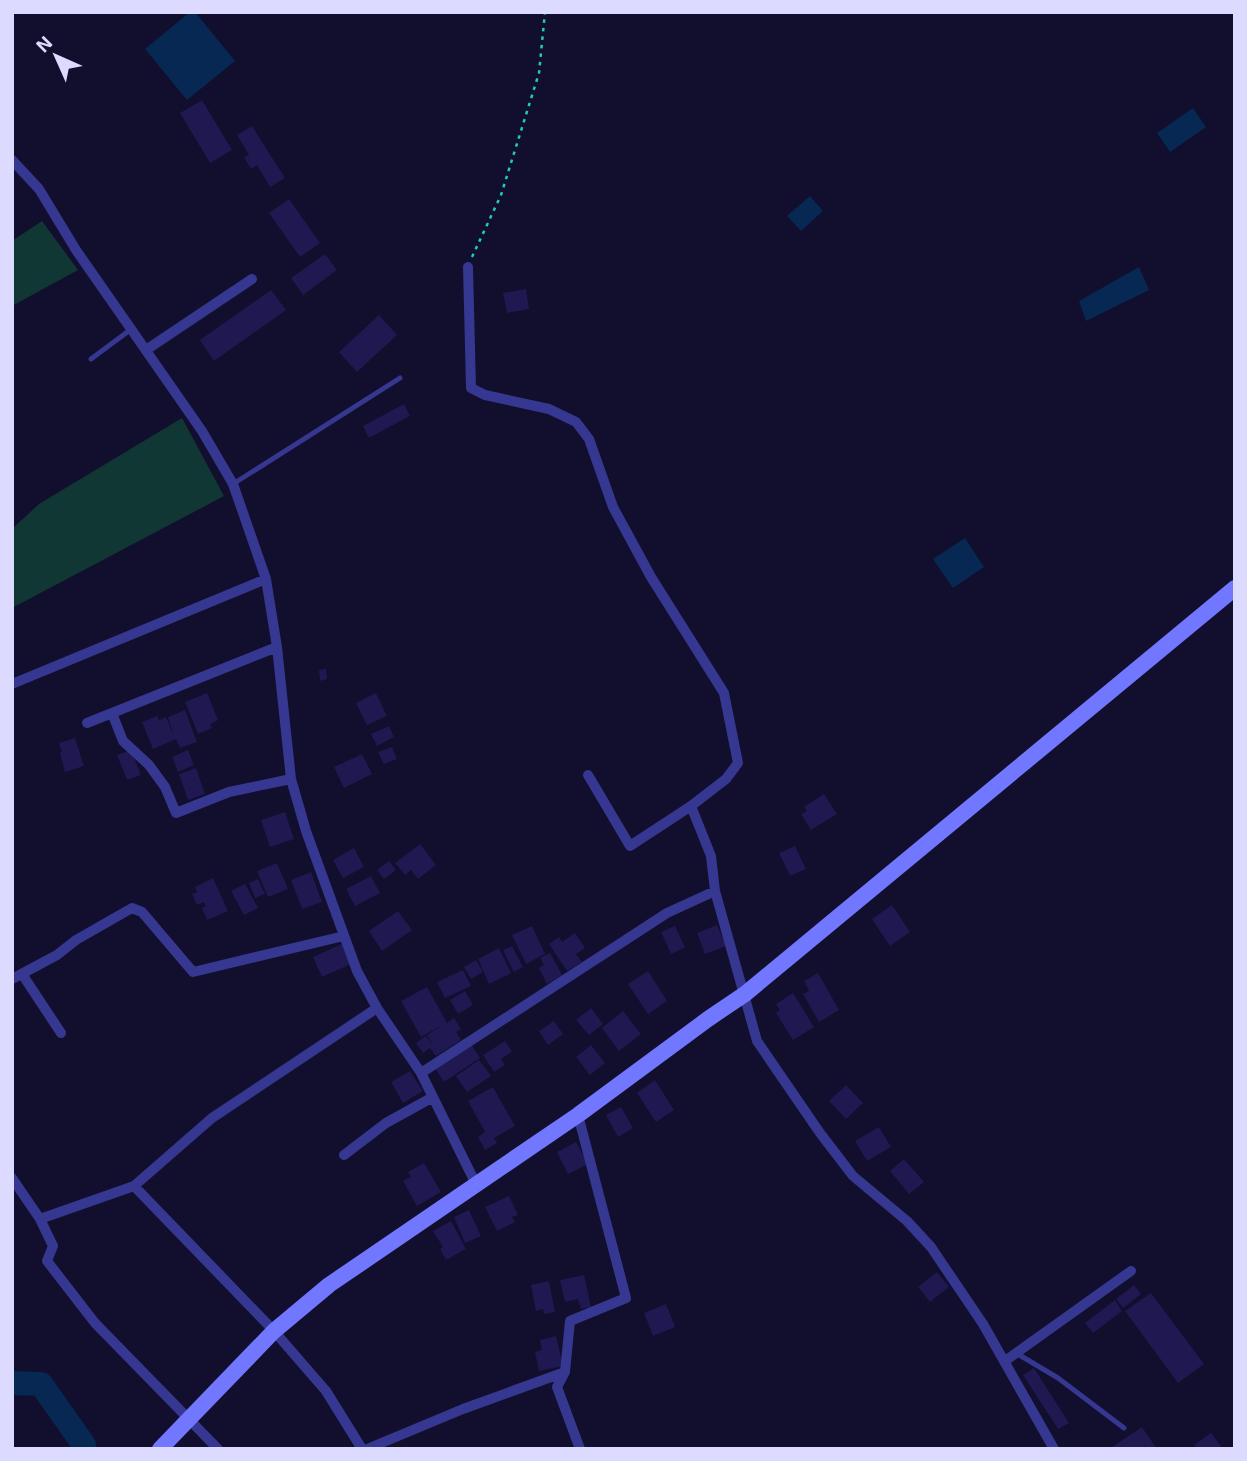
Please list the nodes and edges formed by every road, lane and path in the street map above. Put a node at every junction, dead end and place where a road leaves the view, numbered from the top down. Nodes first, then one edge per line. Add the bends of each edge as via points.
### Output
1 (545, 12) edge
2 (12, 160) edge
3 (468, 267) joint
4 (252, 279) dead end
5 (132, 329) junction
6 (146, 350) junction
7 (91, 359) dead end
8 (400, 378) dead end
9 (233, 484) junction
10 (266, 579) junction
11 (1235, 588) edge
12 (277, 647) junction
13 (12, 684) edge
14 (112, 713) junction
15 (87, 723) dead end
16 (587, 775) dead end
17 (291, 779) junction
18 (691, 806) junction
19 (715, 891) junction
20 (344, 936) junction
21 (17, 977) edge
22 (745, 994) junction
23 (377, 1008) junction
24 (61, 1033) dead end
25 (421, 1073) junction
26 (433, 1097) junction
27 (578, 1115) junction
28 (344, 1155) dead end
29 (12, 1178) edge
30 (476, 1184) junction
31 (134, 1186) junction
32 (40, 1219) junction
33 (1131, 1271) dead end
34 (274, 1331) junction
35 (1016, 1353) junction
36 (1005, 1361) junction
37 (565, 1372) junction
38 (188, 1421) junction
39 (1124, 1428) dead end
40 (1050, 1448) edge
41 (160, 1449) edge
42 (218, 1449) edge
43 (362, 1449) edge
44 (367, 1449) edge
45 (580, 1449) edge

1 - 3 path via 540,73 501,195
2 - 5 street via 38,189
3 - 18 street via 471,387 576,422 589,439 613,507 650,577 724,693 738,763 726,779
4 - 6 street
5 - 6 street
5 - 7 lane
6 - 9 street
8 - 9 lane
9 - 10 street
10 - 12 street
10 - 13 street
11 - 22 street
12 - 14 street
12 - 17 street
14 - 15 street
14 - 17 street via 123,741 149,765 176,813 229,792
16 - 18 street via 630,846
17 - 20 street
18 - 19 street via 711,856
19 - 22 street
19 - 25 street via 667,913
20 - 21 street via 193,972 142,912 132,908
20 - 23 street
21 - 24 street
22 - 27 street
22 - 36 street via 757,1041 820,1133 853,1176 931,1247
23 - 25 street
23 - 31 street via 212,1118
25 - 26 street
26 - 28 street via 386,1123
26 - 30 street
27 - 30 street
27 - 37 street via 626,1298 570,1321
29 - 32 street
30 - 34 street via 329,1285
31 - 32 street
31 - 34 street
32 - 38 street via 53,1246 47,1261 95,1323
33 - 35 street
34 - 38 street
34 - 43 street via 326,1391
35 - 36 street
35 - 39 lane
36 - 40 street
37 - 44 street
37 - 45 street via 557,1387
38 - 41 street
38 - 42 street

